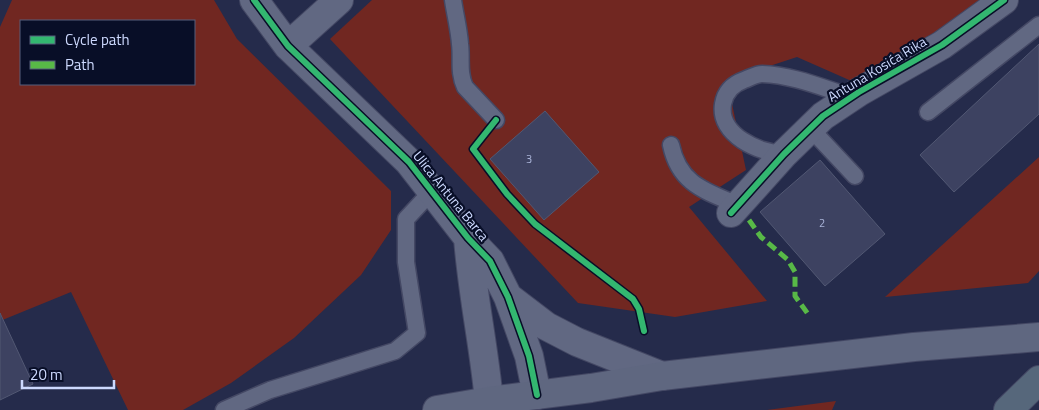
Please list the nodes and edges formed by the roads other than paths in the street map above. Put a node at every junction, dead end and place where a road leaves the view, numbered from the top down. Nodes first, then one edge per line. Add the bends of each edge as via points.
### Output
1 (254, 0) edge
2 (339, 0) edge
3 (452, 0) edge
4 (1004, 0) edge
5 (1039, 25) edge
6 (288, 46) junction
7 (852, 97) junction
8 (928, 112) dead end
9 (496, 120) dead end
10 (810, 128) junction
11 (671, 144) dead end
12 (784, 154) junction
13 (855, 176) dead end
14 (432, 191) junction
15 (734, 209) joint
16 (468, 238) junction
17 (508, 296) junction
18 (1039, 337) edge
19 (662, 376) junction
20 (1039, 380) edge
21 (537, 394) junction
22 (488, 401) junction
23 (224, 410) edge
24 (437, 410) edge
25 (1008, 410) edge

1 - 6 street, Ulica Antuna Barca
2 - 6 street
3 - 9 lane via 461,44 462,80
4 - 7 street, Antuna Kosića Rika via 942,45
5 - 8 lane
6 - 14 street, Ulica Antuna Barca via 409,162
7 - 10 street, Antuna Kosića Rika
7 - 12 lane via 788,77 760,74 736,83 724,96 722,113 729,127 742,141
10 - 12 street, Antuna Kosića Rika
10 - 13 lane
11 - 15 lane via 677,165 684,175
12 - 15 street, Antuna Kosića Rika
14 - 16 street, Ulica Antuna Barca
14 - 23 lane via 406,219 406,262 417,333 394,351 270,390
16 - 17 street, Ulica Antuna Barca via 490,261
16 - 22 street, Ulica Antuna Barca
17 - 19 street, Ulica Antuna Barca via 546,326
17 - 21 street, Ulica Antuna Barca via 529,356
18 - 19 main road via 914,347
19 - 21 main road
20 - 25 highway
21 - 22 main road
22 - 24 main road

